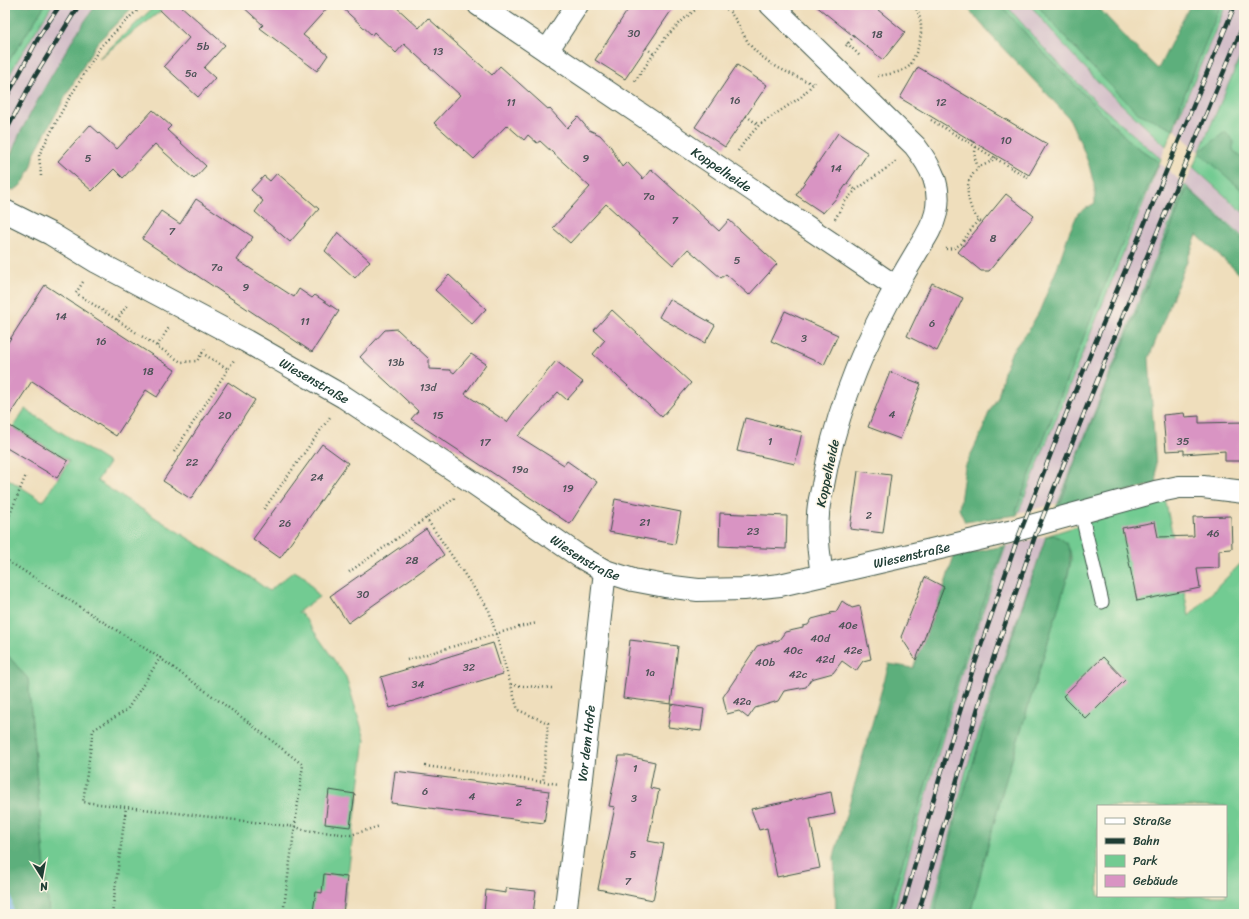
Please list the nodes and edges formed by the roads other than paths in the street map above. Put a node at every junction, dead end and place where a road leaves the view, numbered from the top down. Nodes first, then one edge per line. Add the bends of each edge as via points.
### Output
1 (479, 5) edge
2 (577, 5) edge
3 (771, 5) edge
4 (547, 51) junction
5 (5, 211) edge
6 (896, 287) junction
7 (1244, 492) edge
8 (1081, 512) junction
9 (605, 571) junction
10 (822, 575) junction
11 (1102, 602) dead end
12 (565, 914) edge

1 - 4 street, Koppelheide
2 - 4 street
3 - 6 street, Koppelheide via 915,146 929,165 937,191 936,213 932,226
4 - 6 street, Koppelheide
5 - 9 street, Wiesenstraße via 344,397
6 - 10 street, Koppelheide via 878,320 844,402 827,463 818,515
7 - 8 street, Wiesenstraße via 1180,487
8 - 10 street, Wiesenstraße via 1009,532
8 - 11 lane
9 - 10 street, Wiesenstraße via 633,580 698,590 780,585
9 - 12 street, Vor dem Hofe

